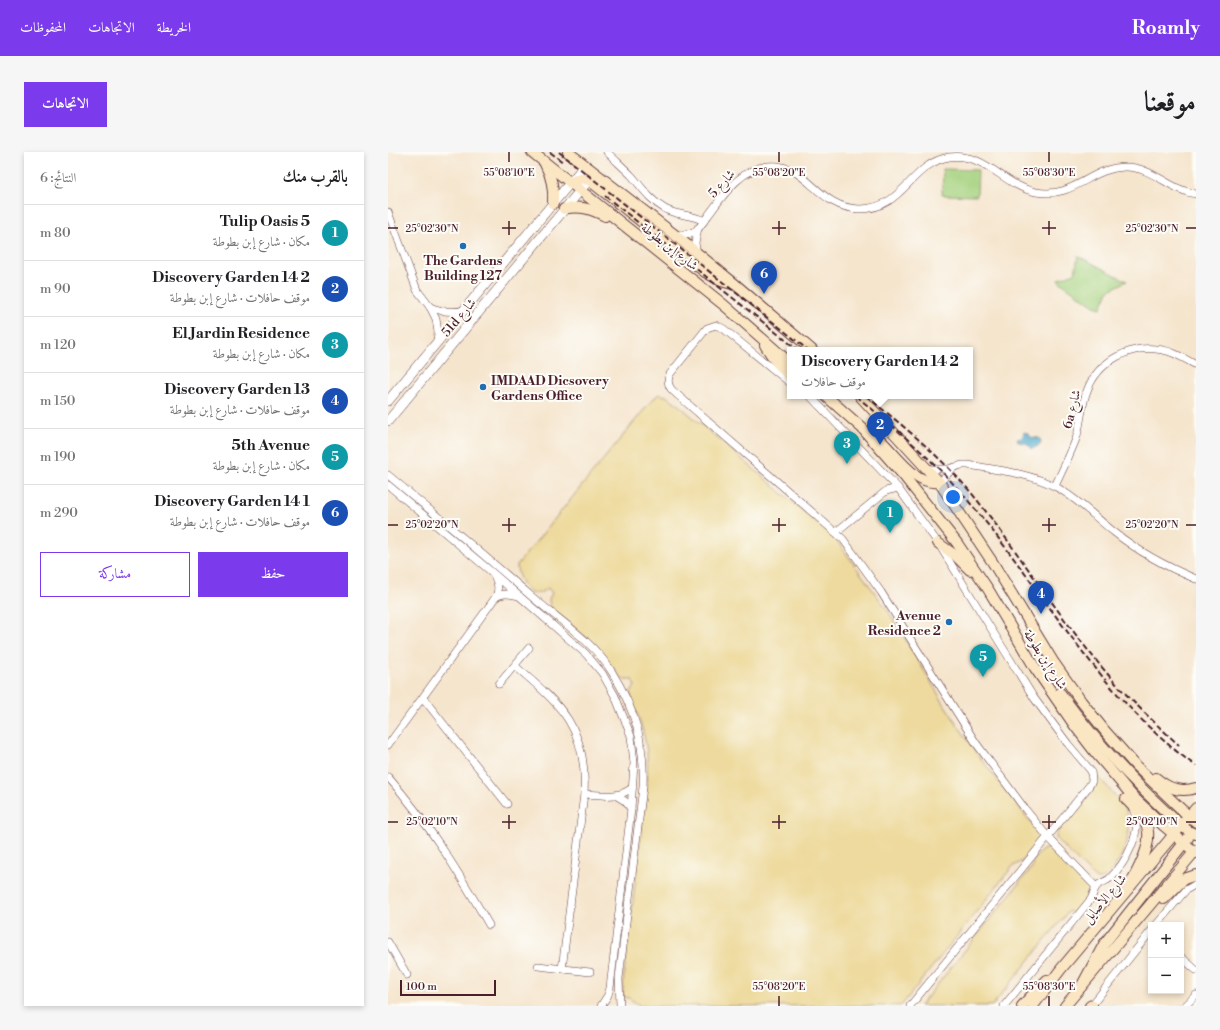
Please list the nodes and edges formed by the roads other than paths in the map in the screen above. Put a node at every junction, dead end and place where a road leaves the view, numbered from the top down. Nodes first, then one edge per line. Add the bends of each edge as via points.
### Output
1 (532, 152) edge
2 (568, 152) edge
3 (607, 152) edge
4 (542, 156) edge
5 (585, 166) junction
6 (592, 176) junction
7 (573, 179) junction
8 (580, 191) junction
9 (1196, 194) edge
10 (552, 204) junction
11 (564, 209) junction
12 (388, 212) edge
13 (617, 221) junction
14 (704, 221) junction
15 (698, 228) junction
16 (675, 236) junction
17 (697, 254) junction
18 (736, 285) junction
19 (430, 307) junction
20 (466, 309) junction
21 (757, 333) junction
22 (436, 344) junction
23 (808, 347) edge
24 (787, 360) edge
25 (1196, 365) edge
26 (787, 374) edge
27 (787, 381) edge
28 (813, 399) edge
29 (829, 399) edge
30 (863, 399) edge
31 (388, 401) edge
32 (388, 421) edge
33 (862, 428) junction
34 (953, 468) junction
35 (927, 469) junction
36 (388, 475) edge
37 (888, 477) junction
38 (938, 482) junction
39 (388, 485) edge
40 (1055, 486) junction
41 (898, 488) junction
42 (886, 491) junction
43 (848, 524) junction
44 (836, 532) junction
45 (842, 539) junction
46 (938, 543) junction
47 (494, 574) junction
48 (1196, 579) edge
49 (988, 589) junction
50 (519, 596) junction
51 (495, 598) junction
52 (1015, 636) junction
53 (529, 648) dead end
54 (515, 666) junction
55 (499, 684) dead end
56 (423, 698) junction
57 (388, 745) edge
58 (1136, 766) junction
59 (388, 777) edge
60 (633, 787) junction
61 (1196, 788) edge
62 (584, 794) junction
63 (617, 796) junction
64 (507, 804) dead end
65 (1130, 804) junction
66 (1196, 808) edge
67 (631, 809) junction
68 (1181, 809) junction
69 (1173, 818) junction
70 (1192, 819) edge
71 (1181, 826) junction
72 (1047, 836) junction
73 (1191, 837) edge
74 (1170, 838) junction
75 (1196, 852) edge
76 (1196, 875) edge
77 (1196, 884) edge
78 (1096, 887) junction
79 (1128, 889) junction
80 (1160, 922) edge
81 (489, 925) dead end
82 (1148, 935) edge
83 (1148, 940) edge
84 (388, 942) edge
85 (1112, 950) junction
86 (1184, 954) edge
87 (1182, 958) edge
88 (1128, 959) junction
89 (1196, 964) edge
90 (538, 966) dead end
91 (562, 969) junction
92 (1196, 970) edge
93 (590, 972) dead end
94 (1058, 974) junction
95 (407, 975) dead end
96 (1081, 987) junction
97 (1196, 989) edge
98 (1194, 997) edge
99 (601, 1006) edge
100 (620, 1006) edge
101 (910, 1006) edge
102 (1004, 1006) edge
103 (1022, 1006) edge
104 (1033, 1006) edge
105 (1040, 1006) edge
106 (1065, 1006) edge
107 (1091, 1006) edge
108 (1185, 1006) edge

1 - 4 main road, شارع إبن بطوطة
2 - 5 main road, شارع إبن بطوطة
3 - 14 street via 660,206 673,213
4 - 7 main road, شارع إبن بطوطة
4 - 10 main road via 551,177
5 - 6 main road, شارع إبن بطوطة
5 - 7 street, 51d شارع
6 - 7 main road
6 - 8 street, 51d شارع
6 - 16 main road, شارع إبن بطوطة
6 - 18 main road via 705,272 721,281
7 - 8 main road, شارع إبن بطوطة
7 - 10 street, 51d شارع
8 - 11 street, 51d شارع
8 - 13 main road, شارع إبن بطوطة
9 - 14 street, شارع 5 via 1181,190 1147,170 1127,167 1104,171 1063,192 1035,192 1020,187 973,158 958,156 931,163 887,203 854,209 828,200 795,172 781,166 768,166 755,169 738,180
10 - 20 street, 51d شارع
11 - 13 main road via 586,208
11 - 32 street, 51d شارع
12 - 19 street via 417,290
13 - 21 main road, شارع إبن بطوطة
14 - 15 street, شارع 5
15 - 16 street, شارع 5 via 685,235
15 - 17 street
16 - 17 main road, شارع إبن بطوطة
17 - 18 main road, شارع إبن بطوطة
18 - 23 main road, شارع إبن بطوطة
19 - 20 street via 450,312
19 - 22 street via 438,326
20 - 22 street, 51d شارع
21 - 24 main road, شارع إبن بطوطة
21 - 26 main road
22 - 31 street, 51d شارع
25 - 40 street, 6a شارع via 1174,353 1149,348 1129,351 1106,364 1096,374 1086,392 1076,439
27 - 44 street via 716,325 707,328 669,376 669,385 673,391
28 - 37 street
29 - 33 main road, شارع إبن بطوطة
30 - 35 main road, شارع إبن بطوطة
33 - 38 main road via 881,440 917,477
33 - 49 main road, شارع إبن بطوطة via 958,543
34 - 35 street
34 - 38 street
34 - 40 street via 968,465 1003,471 1028,476
35 - 38 main road, شارع إبن بطوطة
36 - 100 street via 598,653 616,678 634,718 644,759 643,782 619,978
37 - 41 street
37 - 42 street
38 - 58 main road, شارع إبن بطوطة via 1068,683 1105,732
39 - 47 street
40 - 48 street via 1131,545
41 - 42 street
41 - 46 street
42 - 43 street
43 - 44 street
43 - 45 street
44 - 45 street
45 - 72 street via 881,592 976,743
46 - 49 main road via 959,559
46 - 72 street via 1034,698 1091,771 1089,786
47 - 50 street
47 - 51 street via 498,587
49 - 52 main road, شارع إبن بطوطة
50 - 51 street via 505,594
50 - 60 street via 586,654 608,683 631,736
51 - 56 street
52 - 65 main road via 1031,671 1071,729
52 - 69 main road via 1095,738 1128,775
52 - 74 main road, شارع إبن بطوطة via 1094,752
53 - 54 street
54 - 55 street
54 - 62 street via 548,694 568,719 582,755
56 - 57 street
56 - 64 street
58 - 61 main road via 1173,788
58 - 68 main road, شارع إبن بطوطة
59 - 81 street via 439,843
60 - 63 street
60 - 67 street
62 - 63 street
62 - 91 street
63 - 67 street
65 - 78 street via 1137,822 1135,839 1115,872
65 - 79 main road via 1145,821 1148,835 1146,849
66 - 70 main road, شارع الأصايل
67 - 99 street via 610,988
68 - 69 main road via 1180,818
68 - 70 main road, شارع إبن بطوطة
69 - 71 main road
70 - 71 main road, شارع الأصايل
70 - 73 main road
71 - 73 main road
71 - 74 main road, شارع الأصايل
72 - 78 street
72 - 101 street
73 - 74 main road
73 - 74 main road, شارع إبن بطوطة via 1180,846
73 - 75 main road
73 - 96 main road via 1104,944
74 - 79 main road, شارع الأصايل
75 - 85 main road
76 - 85 main road via 1176,885 1135,931
77 - 80 street via 1186,890
78 - 102 street via 1091,899
79 - 94 main road, شارع الأصايل
82 - 88 street
83 - 88 street
84 - 95 street
85 - 96 main road
86 - 89 street
87 - 92 street
88 - 107 street
90 - 91 street
91 - 93 street
94 - 103 main road via 1040,986
94 - 104 main road, شارع الأصايل
94 - 105 main road
96 - 106 main road
97 - 98 street via 1192,995
98 - 108 street

